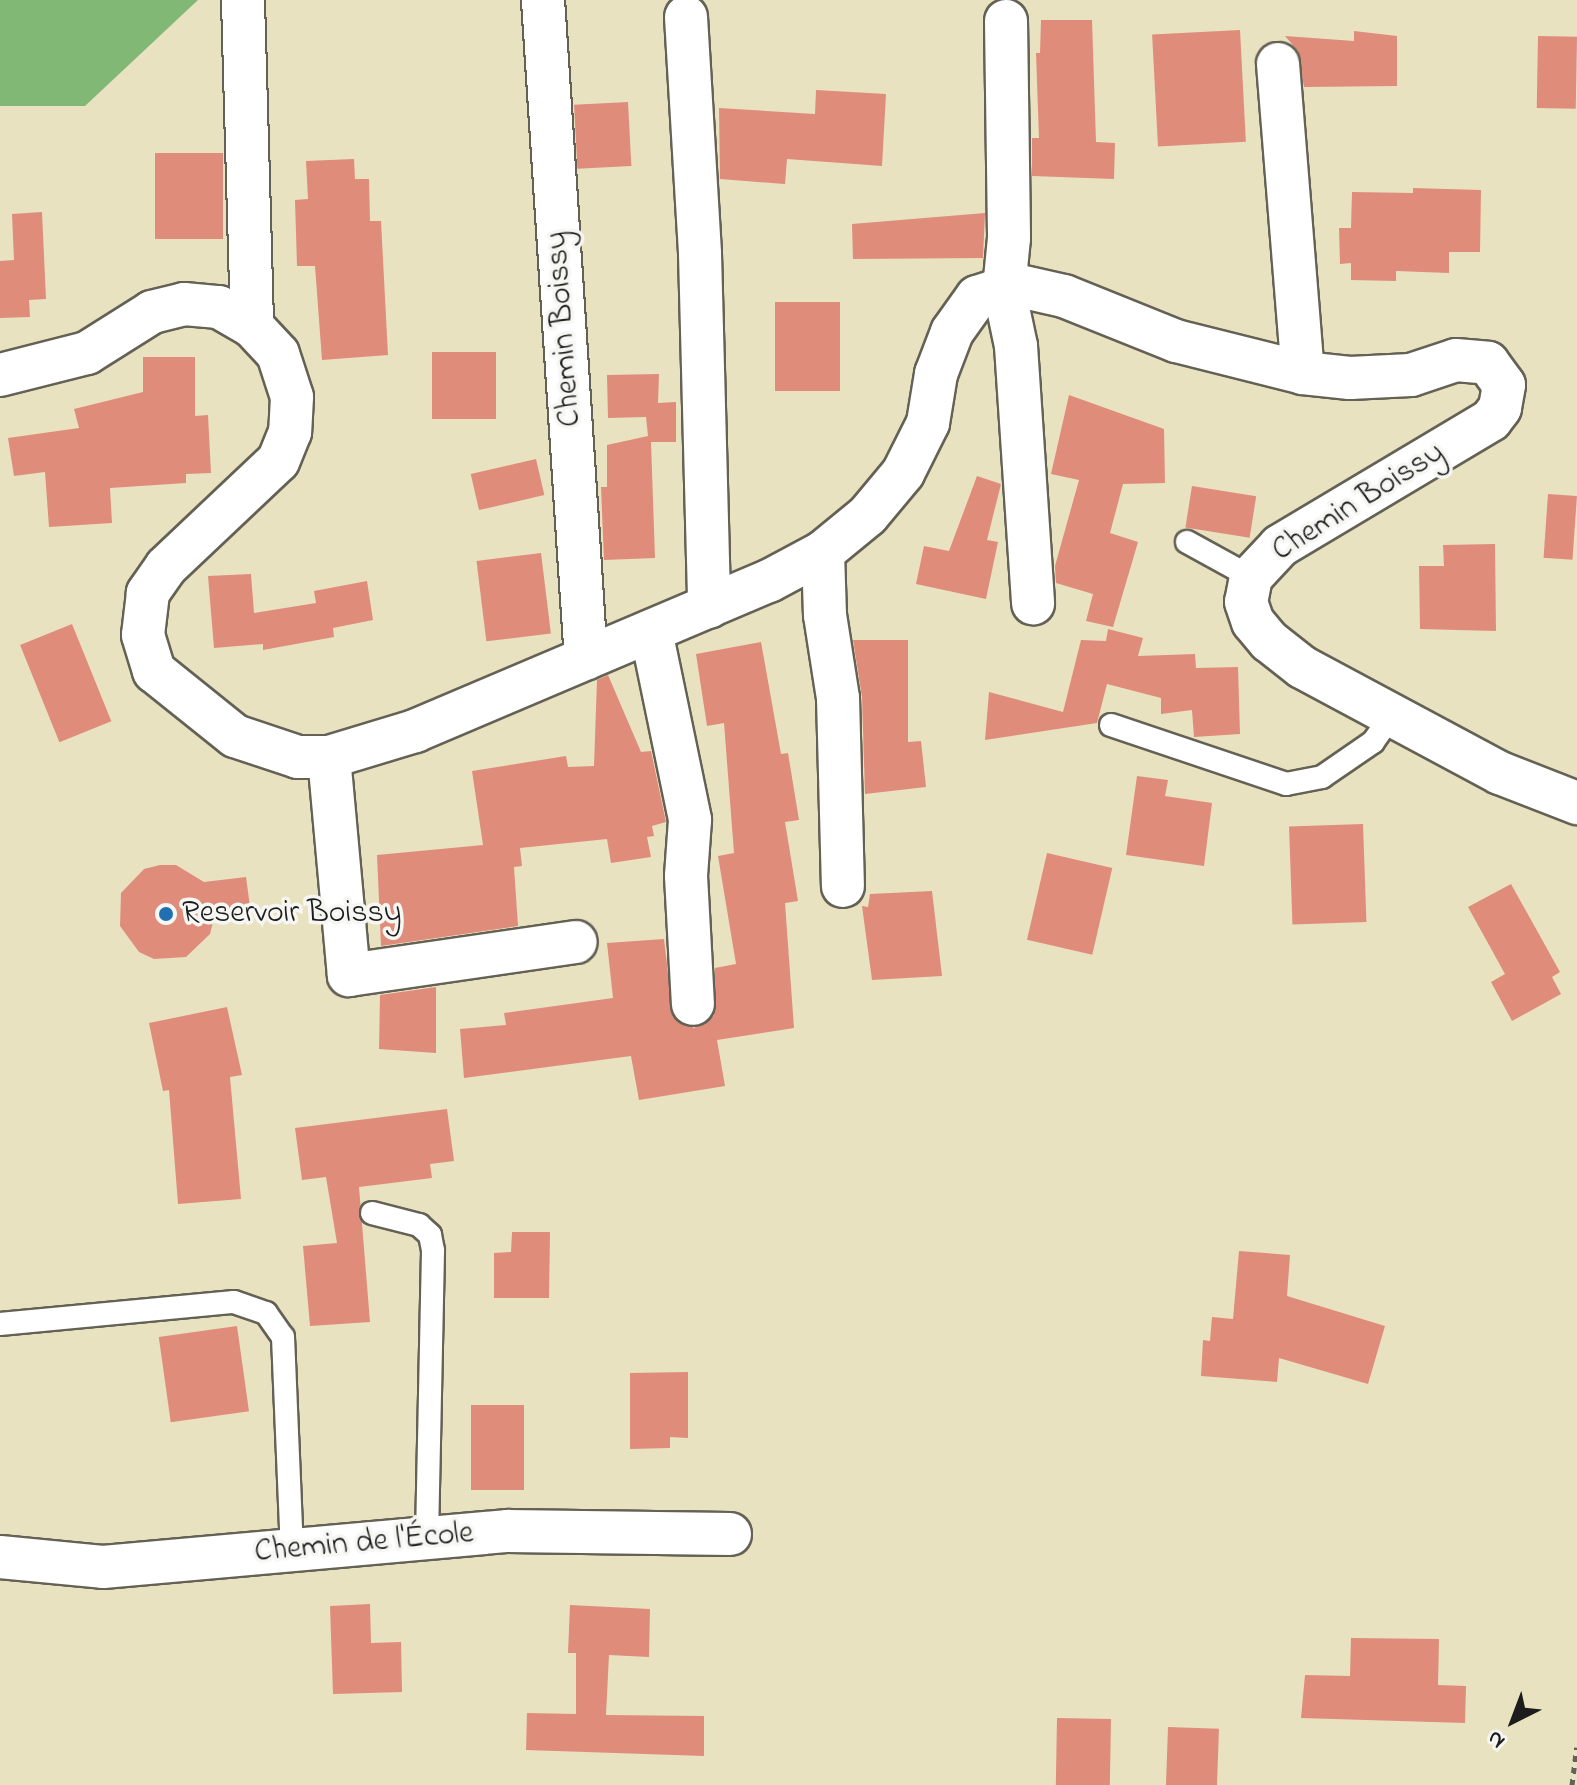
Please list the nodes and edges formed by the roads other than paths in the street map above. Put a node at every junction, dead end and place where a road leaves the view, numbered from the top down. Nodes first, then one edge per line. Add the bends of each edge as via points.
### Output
1 (243, 0) edge
2 (543, 0) edge
3 (686, 17) dead end
4 (1006, 21) dead end
5 (1278, 64) dead end
6 (1004, 289) junction
7 (252, 326) junction
8 (1303, 373) junction
9 (0, 375) edge
10 (1187, 542) dead end
11 (823, 552) junction
12 (1251, 577) junction
13 (1033, 603) dead end
14 (709, 607) junction
15 (651, 631) junction
16 (586, 659) junction
17 (1392, 715) junction
18 (1111, 725) dead end
19 (329, 757) junction
20 (1577, 803) edge
21 (843, 886) dead end
22 (576, 942) dead end
23 (693, 1004) dead end
24 (372, 1213) dead end
25 (0, 1324) edge
26 (730, 1534) dead end
27 (427, 1538) junction
28 (292, 1551) junction
29 (0, 1557) edge

1 - 7 street
2 - 16 street, Chemin Boissy
3 - 14 street via 700,254
4 - 6 street via 1009,238
5 - 8 street
6 - 8 street, Chemin Boissy via 1015,285 1064,296 1176,341
6 - 11 street via 977,297 952,332 936,374 928,423 903,473 868,515
6 - 13 street via 1016,346
7 - 9 street via 219,307 184,304 152,312 87,353
7 - 19 street via 278,354 292,397 290,432 278,461 259,484 188,541 148,593 145,644 154,671 172,690 235,736 298,757
8 - 12 street, Chemin Boissy via 1350,378 1411,375 1472,360 1488,363 1504,385 1500,408 1491,420 1280,546
10 - 12 lane
11 - 14 street
11 - 21 street via 825,615 838,698
12 - 17 street, Chemin Boissy via 1246,602 1253,622 1269,641 1302,667
14 - 15 street
15 - 16 street
15 - 23 street via 690,820 686,876
16 - 19 street via 415,731
17 - 18 lane via 1373,742 1322,777 1286,784
17 - 20 street, Chemin Boissy via 1500,773
19 - 22 street via 349,975
24 - 27 lane via 419,1225 430,1235 433,1251
25 - 28 lane via 234,1302 266,1313 283,1337
26 - 27 street, Chemin de l'École via 508,1531
27 - 28 street, Chemin de l'École
28 - 29 street, Chemin de l'École via 103,1567

